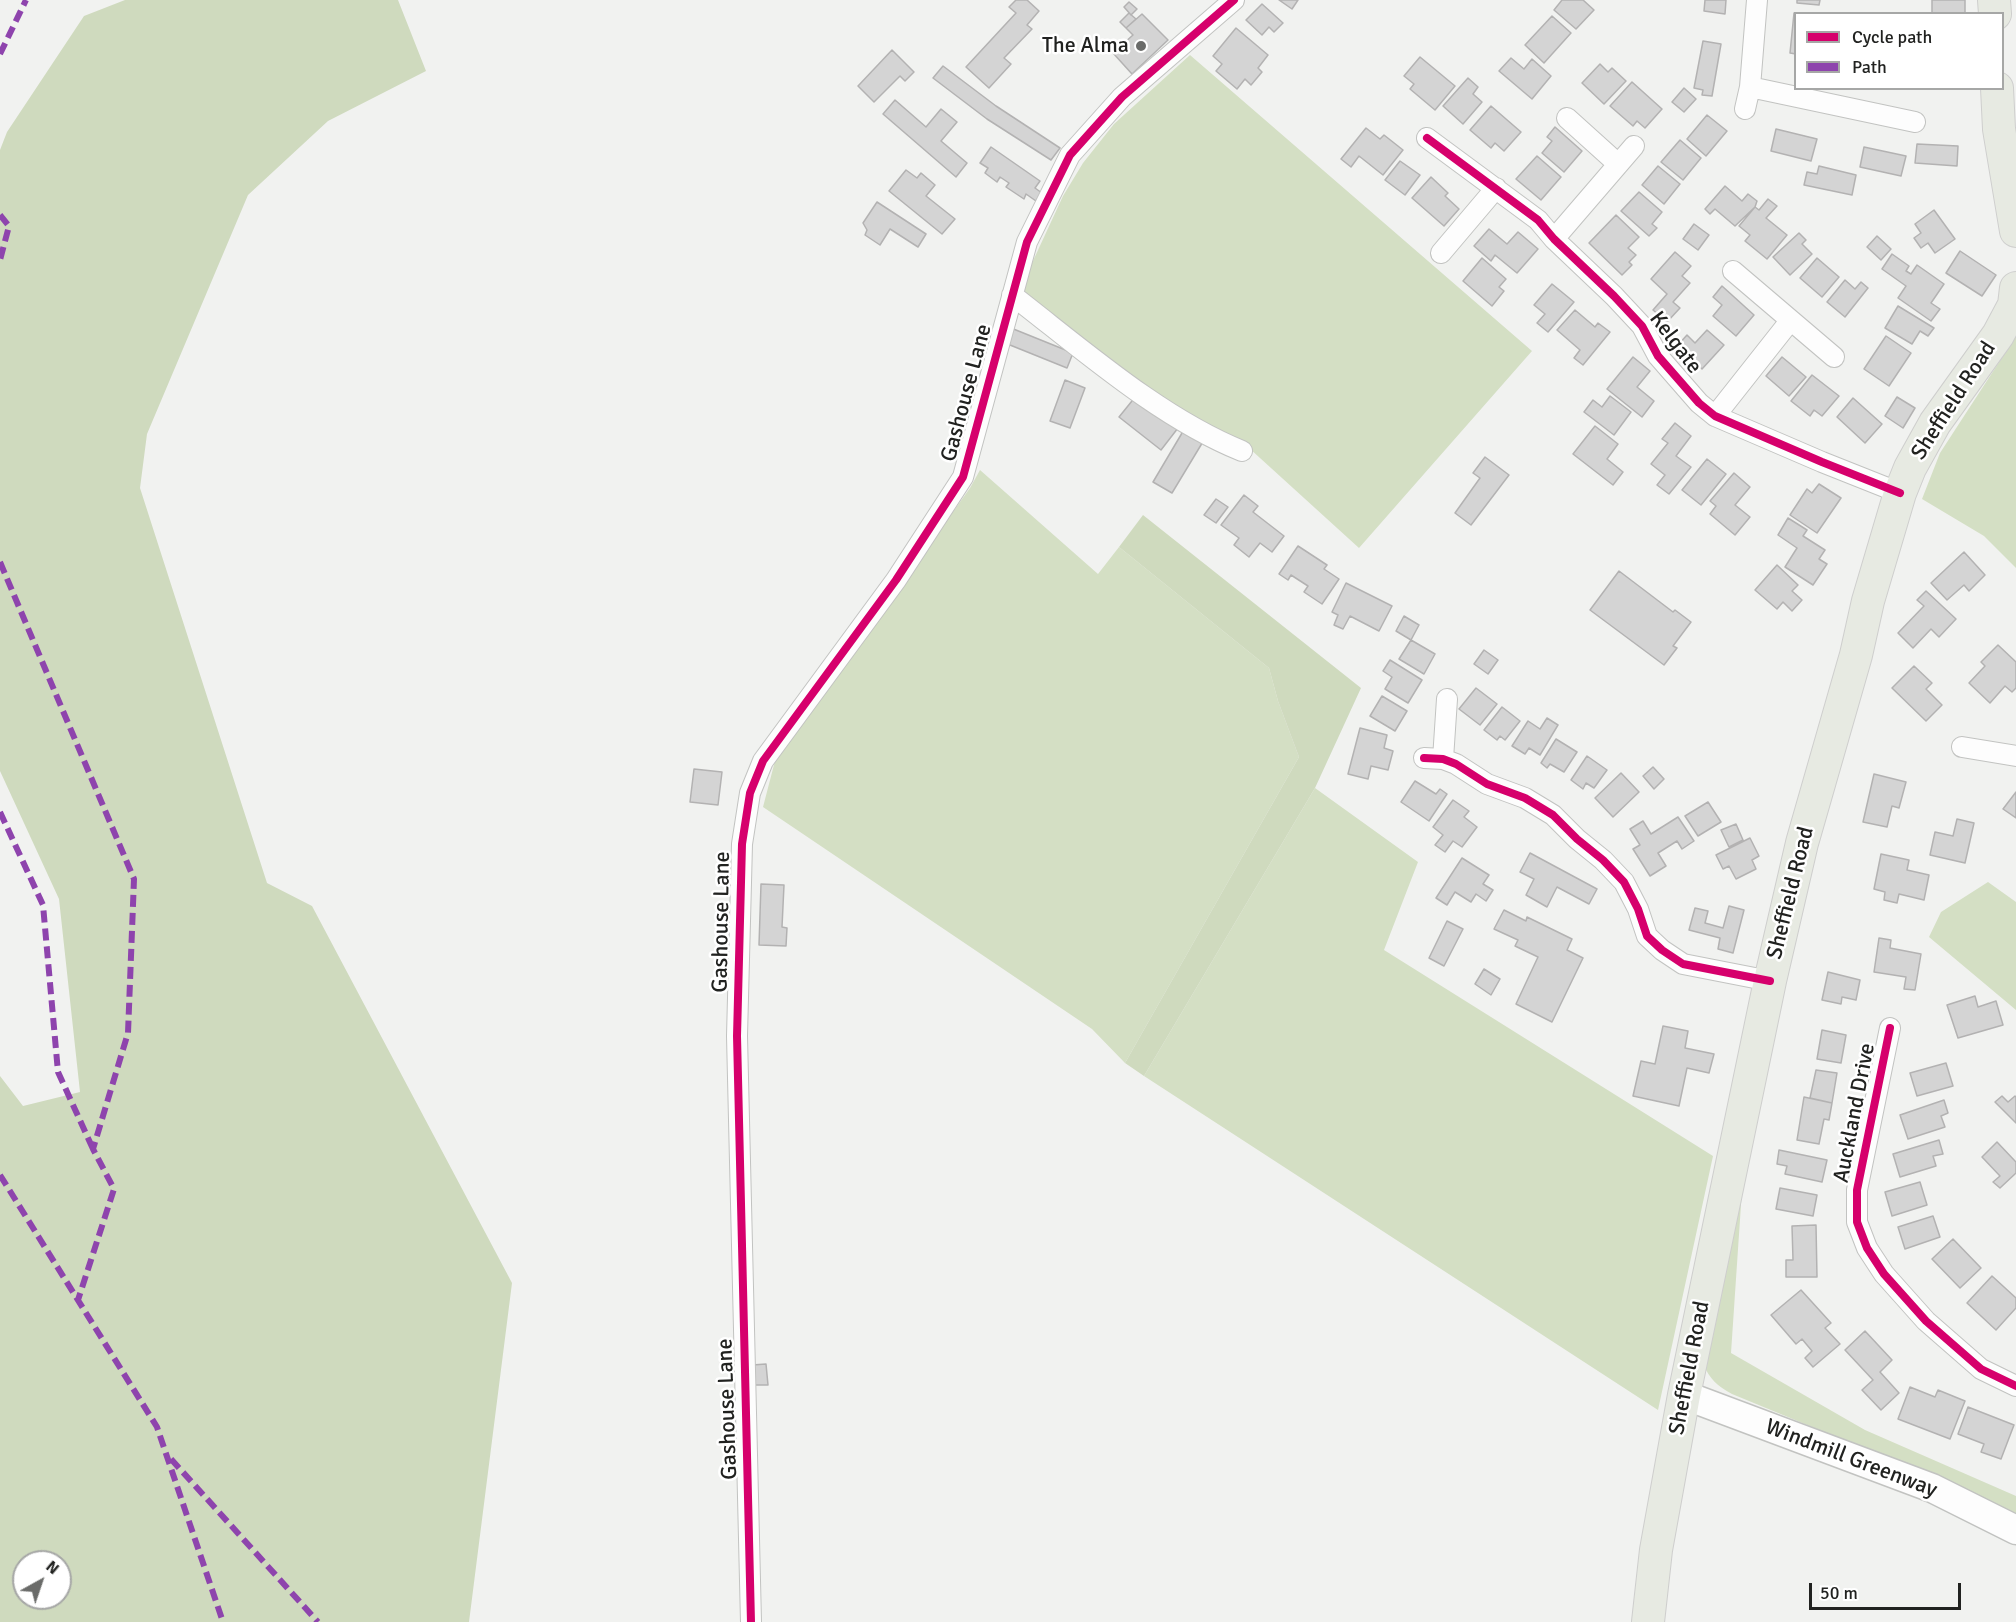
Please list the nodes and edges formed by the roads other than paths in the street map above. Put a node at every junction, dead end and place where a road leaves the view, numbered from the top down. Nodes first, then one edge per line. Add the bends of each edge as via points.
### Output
1 (1234, 0) edge
2 (1757, 0) edge
3 (1750, 87) junction
4 (1997, 90) edge
5 (1745, 109) dead end
6 (1567, 118) dead end
7 (1915, 122) dead end
8 (1427, 138) dead end
9 (1634, 146) dead end
10 (1618, 164) junction
11 (1496, 188) junction
12 (2016, 231) edge
13 (1554, 239) junction
14 (1441, 253) dead end
15 (1733, 271) dead end
16 (1012, 295) junction
17 (2015, 300) edge
18 (1790, 321) junction
19 (1834, 357) dead end
20 (1715, 416) junction
21 (1242, 451) dead end
22 (1900, 493) junction
23 (1447, 699) dead end
24 (1962, 747) dead end
25 (2016, 756) edge
26 (1770, 981) junction
27 (1890, 1028) dead end
28 (2016, 1386) edge
29 (1684, 1395) junction
30 (2016, 1530) edge
31 (751, 1622) edge
32 (1648, 1622) edge

1 - 16 street, Gashouse Lane via 1122,96 1070,155 1027,242
2 - 3 street
3 - 5 street
3 - 7 street
4 - 12 main road
6 - 10 street
8 - 11 street, Kelgate
9 - 10 street
10 - 13 street
11 - 13 street, Kelgate via 1538,220
11 - 14 street
13 - 20 street, Kelgate via 1642,326 1658,356
15 - 18 street
16 - 21 street via 1151,401 1213,440
16 - 31 street, Gashouse Lane via 963,477 896,580 763,761 750,793 742,844 737,1036
17 - 22 main road, Sheffield Road via 1998,335 1935,423
18 - 19 street
18 - 20 street
20 - 22 street, Kelgate
22 - 26 main road, Sheffield Road via 1802,843
23 - 26 street via 1434,758 1456,764 1487,784 1524,798 1553,815 1624,882 1647,936 1683,964
24 - 25 street
26 - 29 main road, Sheffield Road
27 - 28 street, Auckland Drive via 1857,1190 1857,1222 1867,1248 1884,1274 1926,1320 1981,1369
29 - 30 street, Windmill Greenway via 1932,1488
29 - 32 main road, Sheffield Road via 1656,1550

